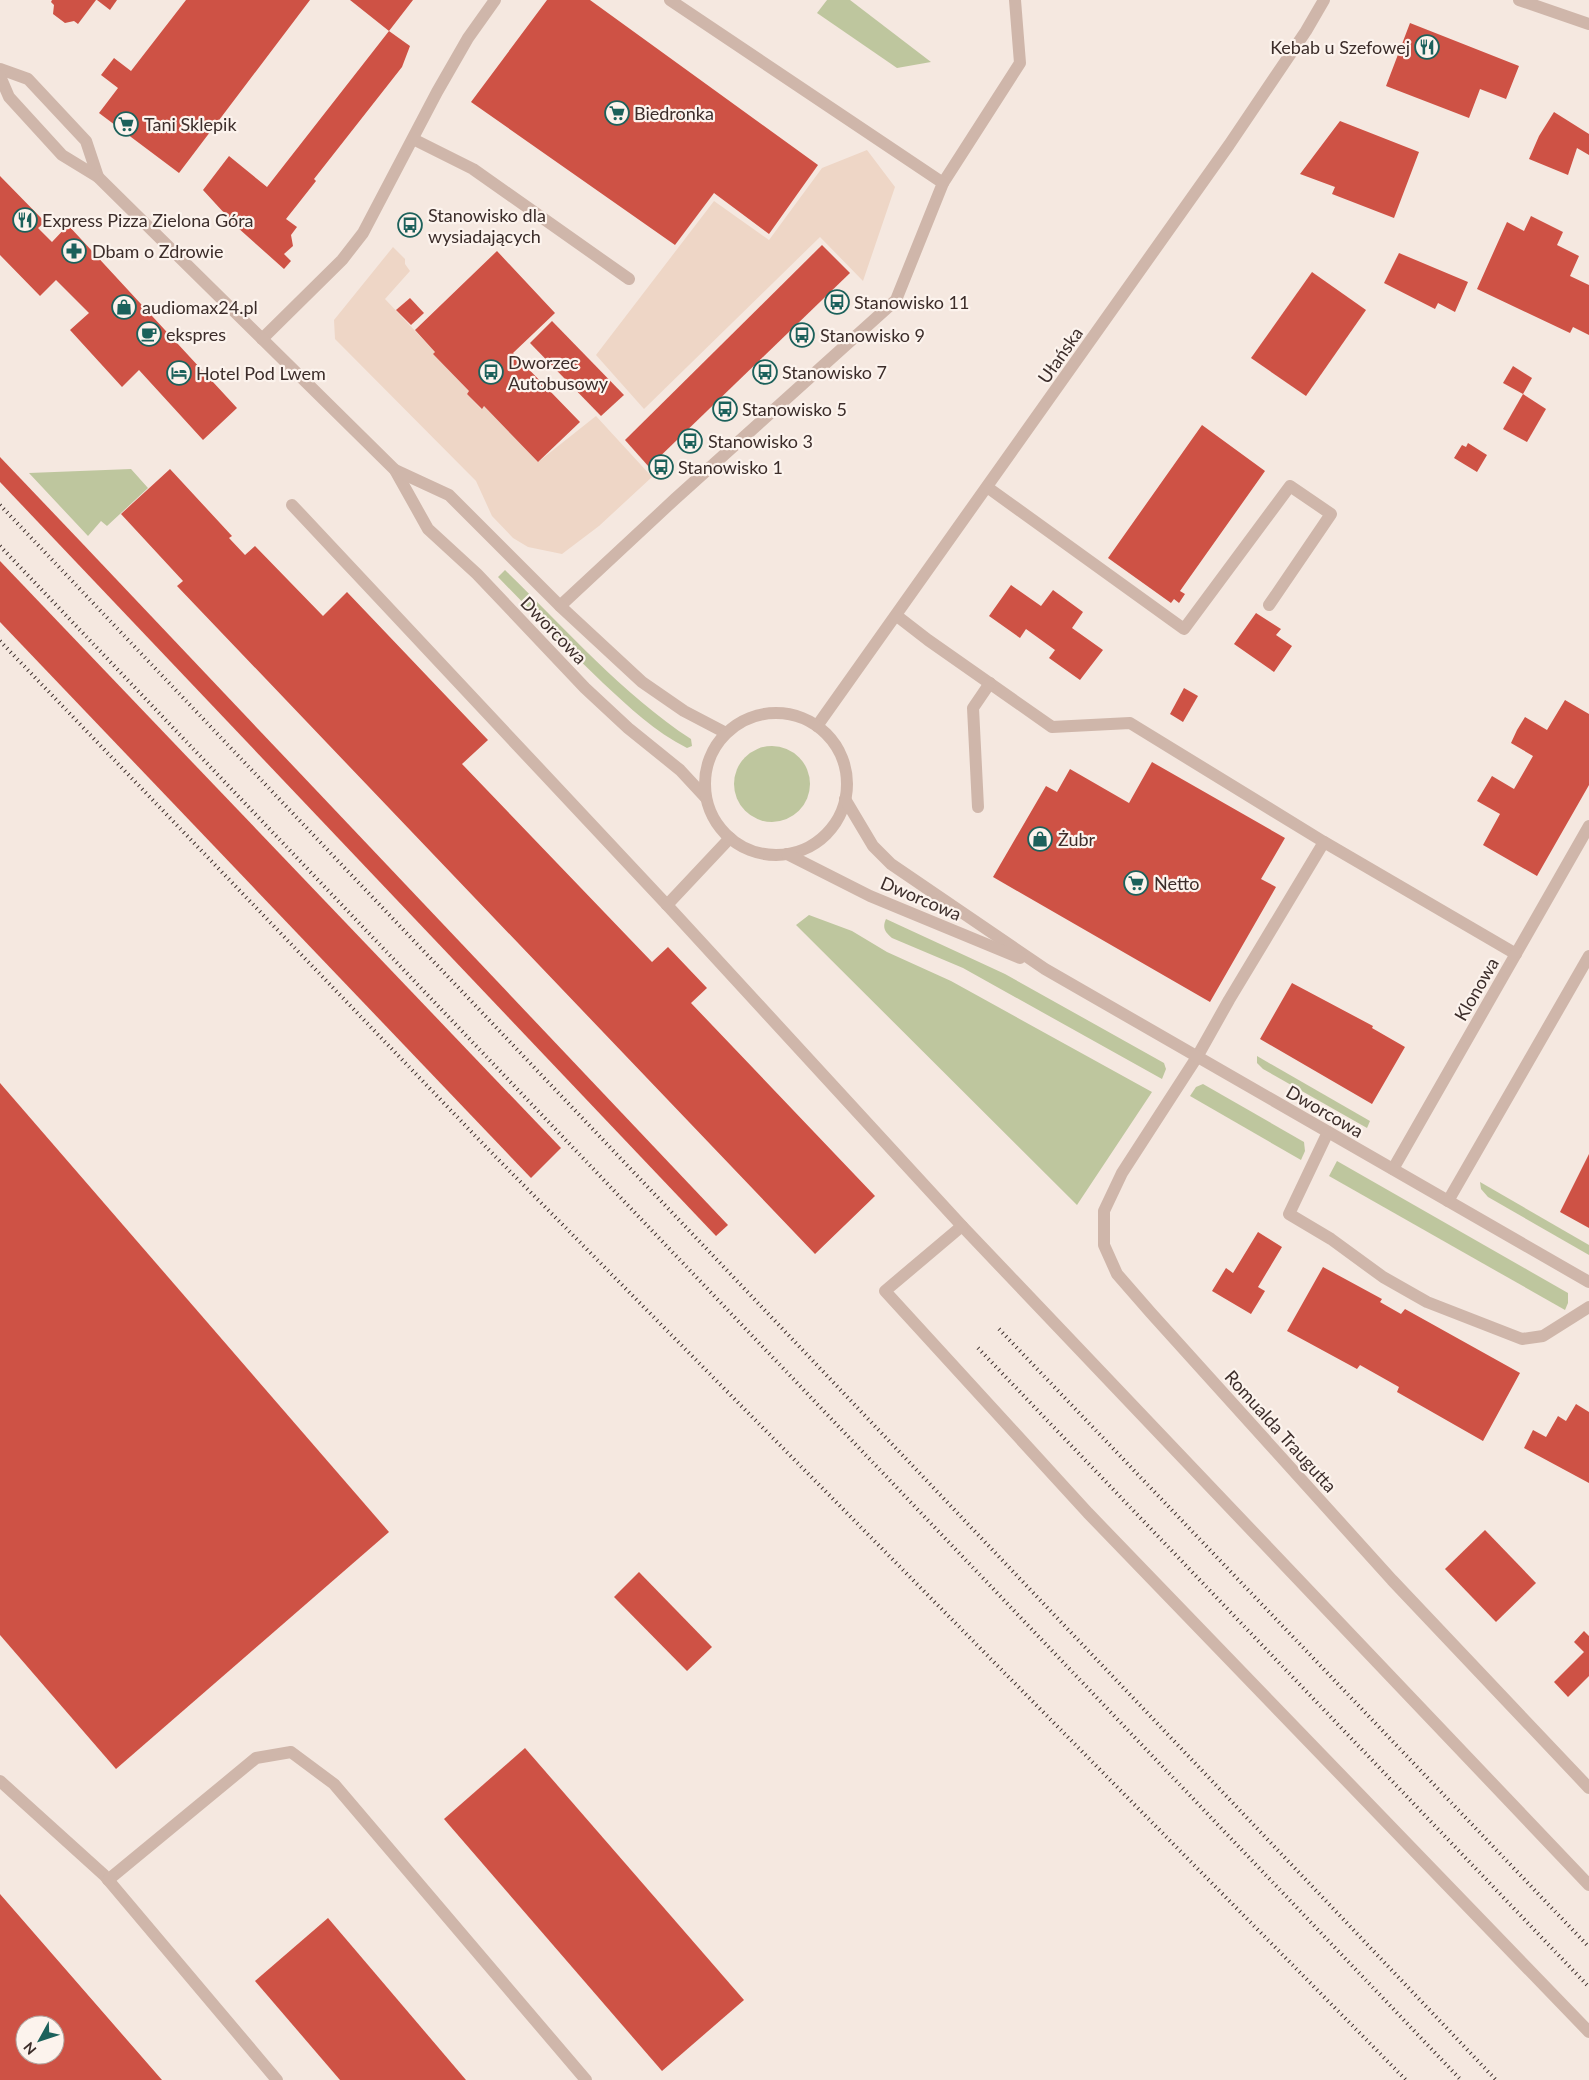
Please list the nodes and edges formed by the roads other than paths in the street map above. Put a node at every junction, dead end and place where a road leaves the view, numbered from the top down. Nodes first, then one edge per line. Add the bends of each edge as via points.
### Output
1 (495, 0) edge
2 (670, 0) edge
3 (1015, 0) edge
4 (1324, 0) edge
5 (1519, 0) edge
6 (1589, 24) edge
7 (0, 69) edge
8 (0, 76) edge
9 (412, 139) junction
10 (98, 177) junction
11 (943, 183) junction
12 (628, 279) dead end
13 (262, 339) junction
14 (395, 470) junction
15 (987, 487) junction
16 (292, 505) dead end
17 (1269, 605) dead end
18 (560, 606) junction
19 (897, 616) junction
20 (990, 683) junction
21 (818, 726) junction
22 (726, 733) junction
23 (706, 798) junction
24 (845, 800) junction
25 (978, 807) dead end
26 (1589, 826) edge
27 (730, 838) junction
28 (1324, 842) junction
29 (788, 854) junction
30 (667, 905) junction
31 (1516, 954) junction
32 (1589, 956) edge
33 (1045, 969) junction
34 (1197, 1057) junction
35 (1328, 1132) junction
36 (1393, 1169) junction
37 (1448, 1201) junction
38 (962, 1226) junction
39 (1589, 1282) edge
40 (1589, 1307) edge
41 (0, 1782) edge
42 (1589, 1788) edge
43 (108, 1880) junction
44 (1589, 1885) edge
45 (1589, 2032) edge
46 (277, 2080) edge
47 (586, 2080) edge

1 - 9 street via 468,38
2 - 11 street
3 - 11 street via 1020,63
4 - 15 street, Ułańska via 1229,145
5 - 6 street
7 - 10 street, Dworcowa via 28,79 86,141
8 - 10 street, Dworcowa via 9,97 62,155
9 - 12 street via 473,169
9 - 13 street via 363,233 342,260
10 - 13 street, Dworcowa
11 - 18 street via 896,300
13 - 14 street, Dworcowa
14 - 18 street, Dworcowa via 449,495
14 - 23 street, Dworcowa via 428,529 477,574 585,688 680,770
15 - 17 street via 1184,629 1290,486 1331,514
15 - 19 street, Ułańska
16 - 30 street
18 - 22 street, Dworcowa via 649,687 684,711
19 - 20 street
19 - 21 street, Ułańska
20 - 25 street via 973,708
20 - 28 street via 1052,727 1130,723
21 - 22 street via 803,718 770,713 754,716
21 - 24 street via 839,751 846,775
22 - 23 street via 712,752 705,775
23 - 27 street via 715,820
24 - 29 street via 837,819 824,835 807,848
24 - 33 street, Dworcowa via 873,846 891,864
26 - 31 street, Klonowa
27 - 29 street via 747,849
27 - 30 street
28 - 31 street
28 - 34 street, Romualda Traugutta
29 - 33 street, Dworcowa via 870,896
30 - 38 street
31 - 36 street, Klonowa
32 - 37 street
33 - 34 street, Dworcowa
34 - 35 street, Dworcowa
34 - 42 street, Romualda Traugutta via 1122,1173 1104,1211 1104,1245 1117,1274 1392,1580
35 - 36 street, Dworcowa
35 - 40 street via 1289,1214 1331,1239 1383,1277 1427,1302 1522,1339 1543,1336
36 - 37 street, Dworcowa
37 - 39 street, Dworcowa
38 - 44 street
38 - 45 street via 886,1291 1088,1513
41 - 43 street
43 - 46 street
43 - 47 street via 256,1758 291,1752 334,1784

